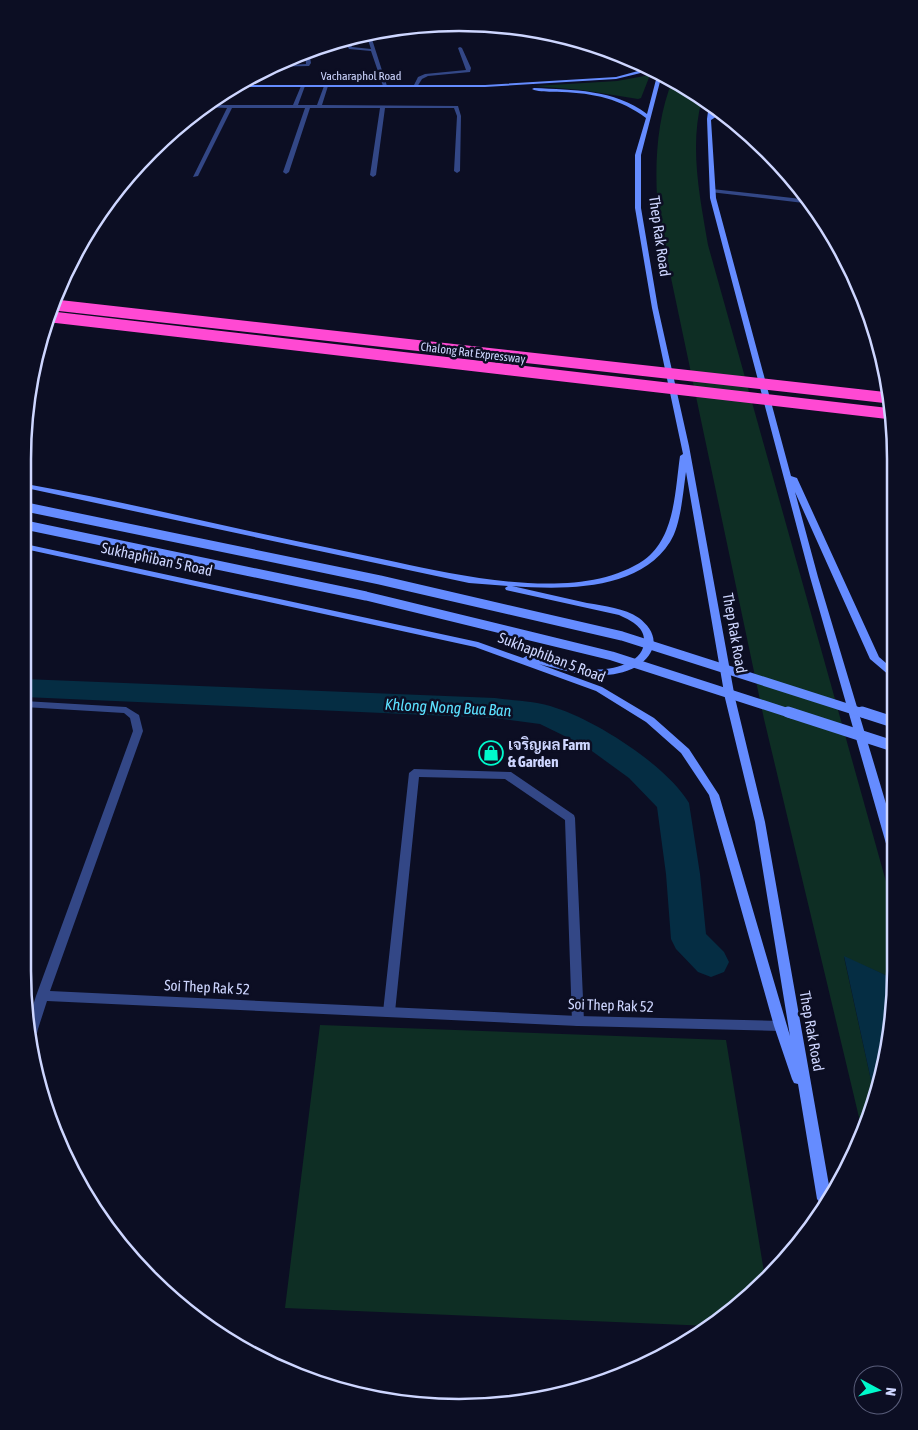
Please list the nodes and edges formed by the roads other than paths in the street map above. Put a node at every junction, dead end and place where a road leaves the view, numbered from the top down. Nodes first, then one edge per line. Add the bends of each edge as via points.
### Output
1 (370, 40) edge
2 (349, 46) edge
3 (460, 48) dead end
4 (373, 50) junction
5 (308, 59) edge
6 (291, 66) edge
7 (640, 72) edge
8 (658, 80) edge
9 (250, 86) edge
10 (303, 86) junction
11 (326, 86) junction
12 (385, 86) junction
13 (415, 86) junction
14 (485, 86) junction
15 (217, 106) edge
16 (230, 106) junction
17 (295, 107) junction
18 (308, 107) junction
19 (320, 107) junction
20 (383, 107) junction
21 (710, 113) edge
22 (714, 116) edge
23 (647, 117) junction
24 (709, 119) junction
25 (457, 171) dead end
26 (286, 172) dead end
27 (374, 175) dead end
28 (195, 176) dead end
29 (712, 191) junction
30 (799, 200) edge
31 (60, 305) edge
32 (55, 318) edge
33 (882, 397) edge
34 (884, 413) edge
35 (685, 446) junction
36 (782, 452) junction
37 (31, 487) edge
38 (31, 508) edge
39 (31, 526) edge
40 (31, 547) edge
41 (469, 580) junction
42 (478, 645) junction
43 (887, 668) edge
44 (31, 704) edge
45 (887, 720) edge
46 (887, 744) edge
47 (887, 826) edge
48 (42, 996) junction
49 (389, 1012) junction
50 (34, 1021) edge
51 (578, 1021) junction
52 (780, 1026) junction
53 (808, 1103) junction
54 (823, 1195) edge

1 - 4 street
2 - 4 street
3 - 13 street via 470,68 468,71 427,76 420,78
4 - 12 street
5 - 6 street via 307,65
7 - 14 main road, Vacharaphol Road via 616,78
8 - 23 main road, Thep Rak Road
9 - 10 main road, Vacharaphol Road
10 - 11 main road, Vacharaphol Road
10 - 17 street
11 - 12 main road, Vacharaphol Road
11 - 19 street
12 - 13 main road, Vacharaphol Road
13 - 14 main road, Vacharaphol Road
14 - 23 main road, Vacharaphol Road via 575,91 611,97
15 - 16 street
16 - 17 street
16 - 28 street
17 - 18 street
18 - 19 street
18 - 26 street
19 - 20 street
20 - 25 street via 458,108
20 - 27 street
21 - 24 main road
22 - 24 main road
23 - 35 main road, Thep Rak Road via 638,155 638,208 655,308
24 - 29 main road
29 - 30 street
29 - 36 main road
31 - 33 highway, Chalong Rat Expressway, bridge
32 - 34 highway, Chalong Rat Expressway, bridge
35 - 41 main road via 667,540 648,562 614,578 584,584
35 - 53 main road, Thep Rak Road via 730,698 760,822
36 - 43 main road via 875,659
36 - 47 main road via 814,577
37 - 41 main road
38 - 45 main road, Sukhaphiban 5 Road, bridge via 380,580 622,636
39 - 46 main road, Sukhaphiban 5 Road, bridge via 366,596 612,656
40 - 42 main road, Sukhaphiban 5 Road
41 - 42 main road via 622,612 635,619 650,638 645,654 631,666 600,673
42 - 52 main road, Sukhaphiban 5 Road via 599,689 650,720 686,750 714,795
44 - 48 street via 126,710 135,717 138,731
48 - 49 street, Soi Thep Rak 52
48 - 50 street
49 - 51 street, Soi Thep Rak 52
49 - 51 street via 414,773 507,775 570,818
51 - 52 street, Soi Thep Rak 52
52 - 53 main road, Sukhaphiban 5 Road
53 - 54 main road, Thep Rak Road

